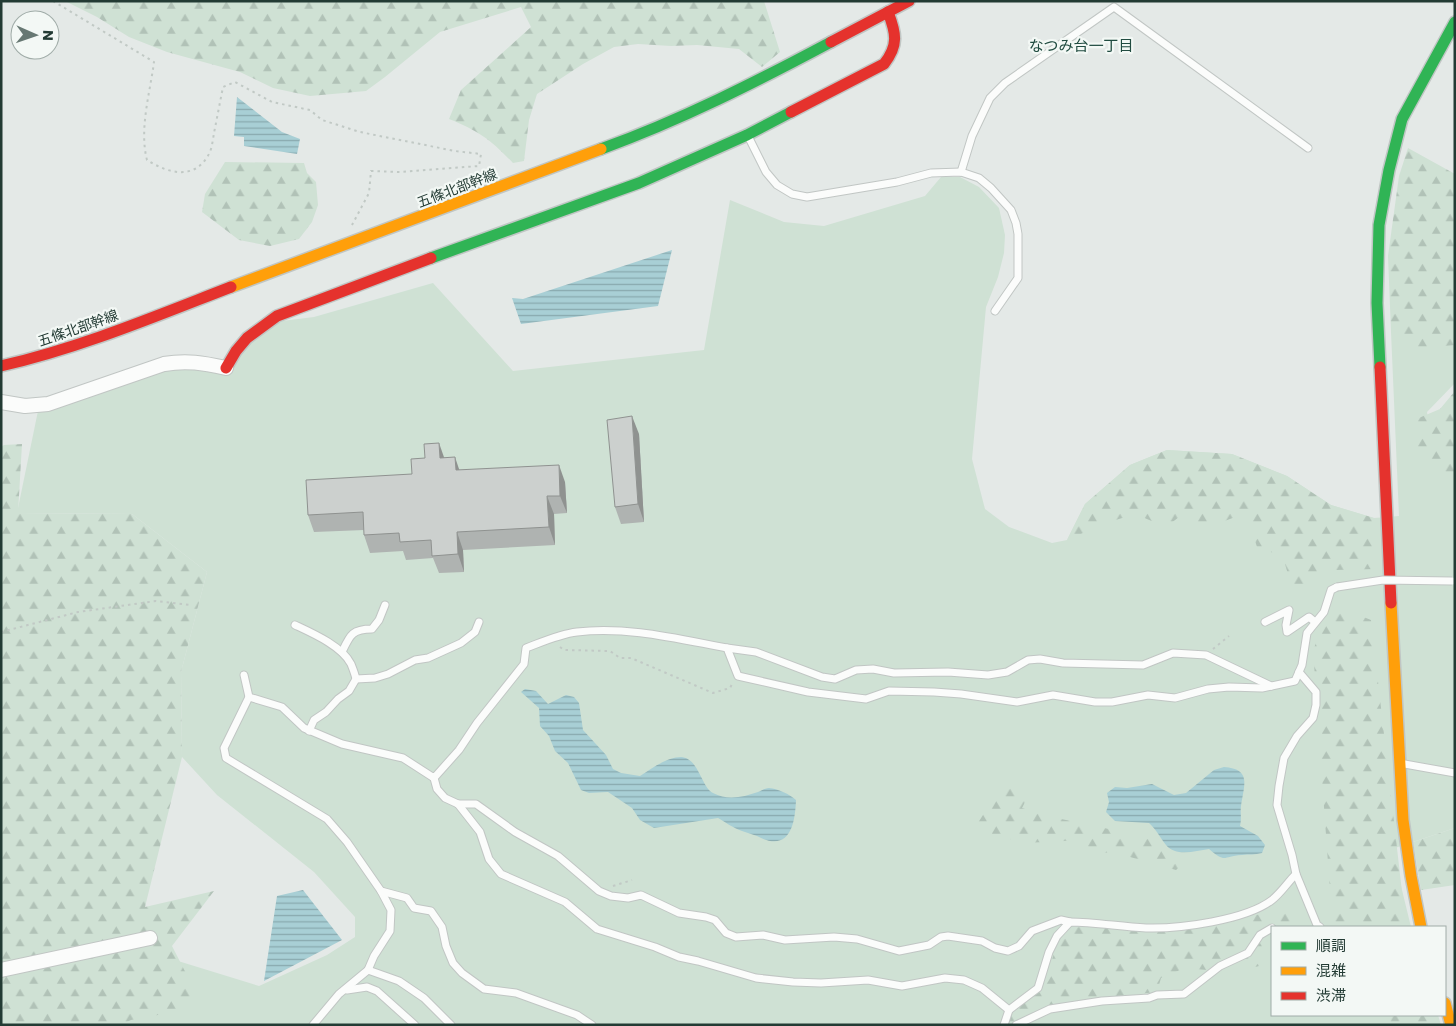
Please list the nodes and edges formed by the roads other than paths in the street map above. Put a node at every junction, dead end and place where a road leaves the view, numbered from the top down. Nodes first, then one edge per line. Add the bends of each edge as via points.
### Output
1 (909, 1) edge
2 (888, 12) junction
3 (1455, 22) edge
4 (748, 135) junction
5 (1308, 148) dead end
6 (961, 172) junction
7 (995, 310) dead end
8 (1, 366) edge
9 (226, 368) joint
10 (1, 402) edge
11 (1453, 581) edge
12 (385, 605) dead end
13 (479, 622) dead end
14 (1265, 622) dead end
15 (1315, 622) junction
16 (295, 625) dead end
17 (727, 648) junction
18 (342, 652) junction
19 (1299, 672) junction
20 (244, 675) dead end
21 (356, 679) junction
22 (1271, 686) junction
23 (249, 697) junction
24 (309, 731) junction
25 (1399, 763) junction
26 (1455, 773) edge
27 (434, 778) junction
28 (458, 804) junction
29 (1296, 874) junction
30 (381, 891) junction
31 (1070, 922) junction
32 (1316, 926) edge
33 (1421, 926) edge
34 (1271, 929) edge
35 (150, 938) dead end
36 (1, 970) edge
37 (368, 970) junction
38 (345, 990) junction
39 (1446, 1006) edge
40 (1009, 1010) junction
41 (313, 1025) edge
42 (415, 1025) edge
43 (451, 1025) edge
44 (592, 1025) edge
45 (1004, 1025) edge
46 (1016, 1025) edge
47 (1452, 1025) edge

1 - 2 street, 五條北部幹線
2 - 4 street via 896,40 893,54 884,64
2 - 8 street, 五條北部幹線 via 752,84 642,134 77,345
3 - 25 street via 1402,119 1379,225 1378,304
4 - 6 lane via 766,172 777,186 807,197 931,173
4 - 9 street via 640,183 277,316 249,336
5 - 6 lane via 1114,7 1004,83 990,98 972,136
6 - 7 lane via 979,178 991,188 1010,210 1016,223 1018,278
9 - 10 street via 179,361 48,404 26,406
11 - 15 lane, bridge via 1383,580 1337,587 1331,590 1324,612
12 - 18 lane via 372,629 352,633
13 - 21 lane via 474,632 461,643 388,674
14 - 15 lane via 1289,610 1287,632 1309,617
15 - 19 lane via 1307,633
16 - 18 lane
17 - 22 lane via 756,652 822,678 835,679 856,670 988,675 1007,672 1028,660 1142,665 1173,653 1206,654
17 - 22 lane via 738,676 808,692 866,699 889,691 961,694 1017,702 1053,694 1112,702 1148,695 1175,698 1208,689
17 - 27 lane via 608,630 575,632 526,648 524,664
18 - 21 lane via 351,662
19 - 22 lane via 1295,681
19 - 29 lane via 1316,692 1316,705 1313,718 1284,758 1277,805
20 - 23 lane
21 - 24 lane via 349,691 314,720
23 - 24 lane via 282,707
23 - 30 lane via 224,748 226,758 327,819
24 - 27 lane via 342,744 402,758
25 - 26 lane
25 - 33 street via 1403,820
27 - 28 lane via 437,789 445,798
28 - 31 lane via 476,804 515,832 558,856 610,896 628,898 642,895 679,912 715,920 726,933 736,937 763,935 784,940 834,937 899,951 917,949 948,936 982,941 1008,952 1032,931 1061,920
28 - 40 lane via 480,832 489,859 501,874 565,902 596,929 756,978 821,983 868,980 902,986 945,978 964,980 982,988
29 - 31 lane via 1274,899 1257,909 1203,924 1147,928
29 - 32 lane
30 - 37 lane via 391,910 390,931
30 - 44 lane via 407,898 414,908 431,911 442,927 453,963 484,989 516,992 577,1015
31 - 40 lane via 1057,936 1049,952 1038,988
34 - 46 lane via 1260,935 1248,953 1220,966 1184,994 1050,1009
35 - 36 street
37 - 38 lane
37 - 43 lane via 399,981 424,998
38 - 41 lane
38 - 42 lane via 367,987 377,991
39 - 47 street
40 - 45 lane

